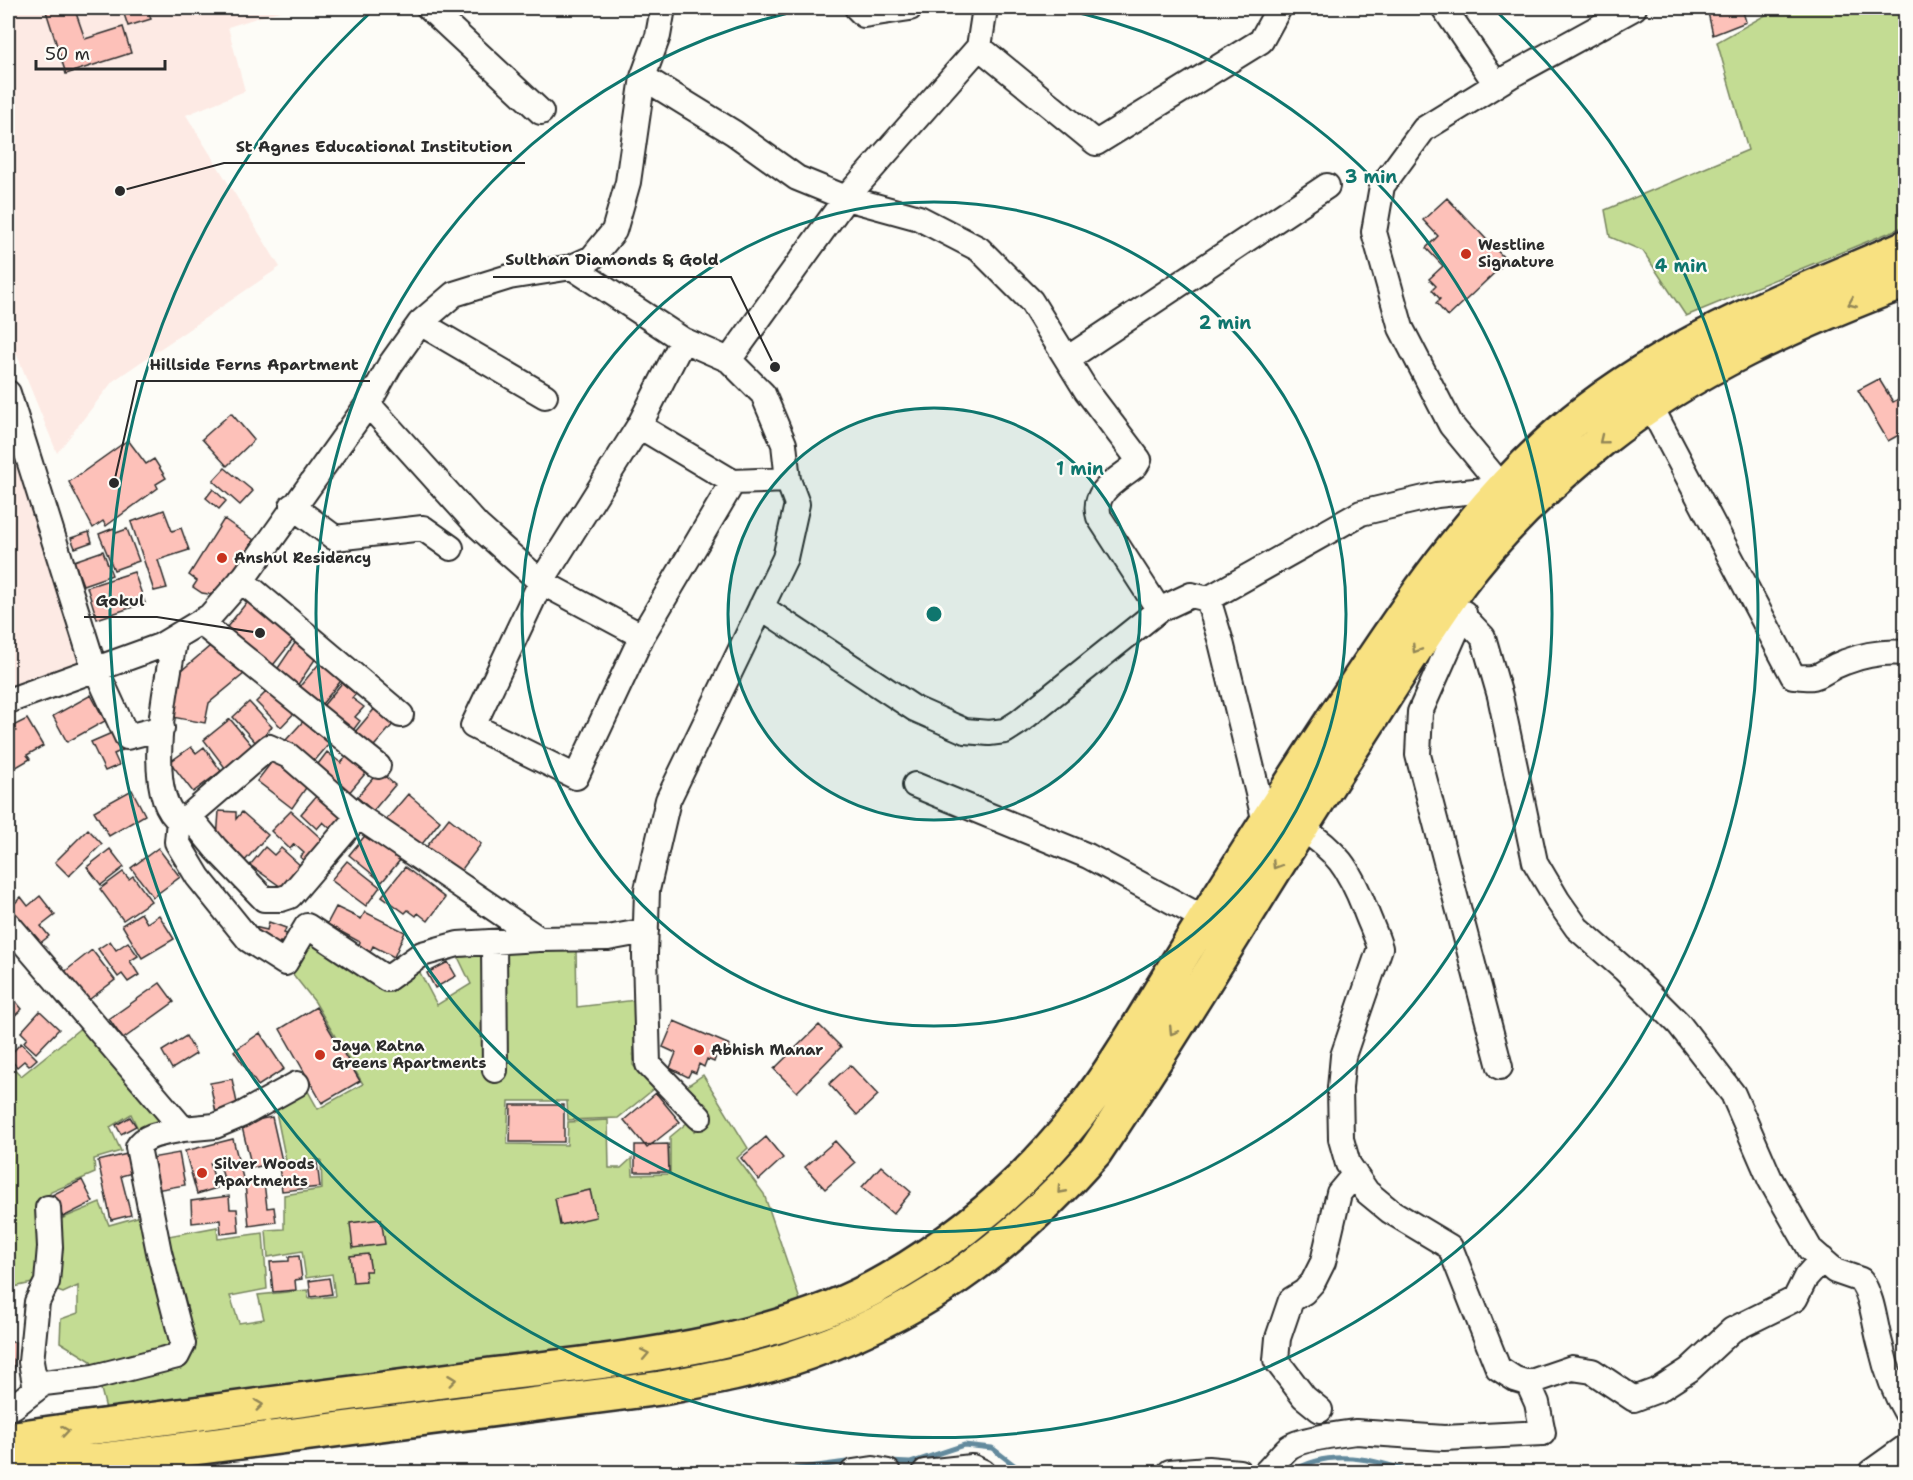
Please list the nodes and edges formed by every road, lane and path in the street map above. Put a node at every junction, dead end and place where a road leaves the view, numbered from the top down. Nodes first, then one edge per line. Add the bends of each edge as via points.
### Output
1 (663, 8) edge
2 (857, 8) edge
3 (910, 8) edge
4 (985, 8) edge
5 (1279, 8) edge
6 (1444, 8) edge
7 (1634, 8) edge
8 (425, 13) edge
9 (979, 47) junction
10 (643, 77) junction
11 (1496, 84) junction
12 (541, 112) dead end
13 (1327, 186) dead end
14 (846, 198) junction
15 (1905, 247) edge
16 (572, 267) junction
17 (1905, 281) edge
18 (420, 323) junction
19 (684, 340) junction
20 (1067, 359) junction
21 (729, 360) junction
22 (8, 393) edge
23 (545, 396) dead end
24 (368, 404) junction
25 (1650, 405) junction
26 (639, 426) junction
27 (788, 480) junction
28 (733, 482) junction
29 (1503, 488) junction
30 (292, 506) junction
31 (451, 548) dead end
32 (241, 580) junction
33 (541, 582) junction
34 (1208, 599) junction
35 (761, 607) junction
36 (1456, 607) junction
37 (1159, 610) junction
38 (200, 622) junction
39 (642, 636) junction
40 (175, 637) junction
41 (1905, 653) edge
42 (95, 669) junction
43 (8, 701) edge
44 (401, 715) dead end
45 (162, 728) junction
46 (378, 766) dead end
47 (915, 785) dead end
48 (358, 816) junction
49 (184, 818) junction
50 (1265, 822) junction
51 (1300, 827) junction
52 (1205, 920) junction
53 (8, 924) edge
54 (645, 931) junction
55 (539, 939) junction
56 (494, 942) junction
57 (1500, 1067) dead end
58 (495, 1070) dead end
59 (297, 1084) dead end
60 (699, 1117) dead end
61 (183, 1129) junction
62 (1355, 1174) junction
63 (48, 1208) dead end
64 (1822, 1259) junction
65 (1528, 1383) junction
66 (36, 1389) junction
67 (8, 1408) edge
68 (1320, 1410) dead end
69 (1905, 1412) edge
70 (8, 1439) edge
71 (1905, 1448) edge
72 (81, 1467) edge
73 (8, 1468) edge
74 (853, 1473) edge
75 (888, 1473) edge
76 (926, 1473) edge
77 (983, 1473) edge
78 (1170, 1473) edge
79 (1239, 1473) edge
80 (1266, 1473) edge
81 (1871, 1473) edge

1 - 10 street
2 - 3 street via 864,15
4 - 9 street
5 - 9 street via 1261,42 1096,143
6 - 11 street
7 - 11 street
8 - 12 street
9 - 14 street
10 - 14 street via 734,133 796,178
10 - 16 street via 628,182 614,231 592,258
11 - 29 street via 1424,129 1382,186 1374,232 1401,328 1451,424
13 - 20 street
14 - 20 street via 919,219 979,249 1031,301
14 - 21 street
15 - 29 highway via 1731,323 1644,369 1560,432
16 - 18 street via 509,278 454,294
16 - 19 street
17 -> 25 highway via 1705,371
18 - 23 street
18 - 24 street via 390,364
19 - 21 street
19 - 26 street
20 - 37 street via 1139,459 1099,495 1095,505
21 - 27 street via 762,394 784,444
22 - 42 street
24 - 30 street
24 - 33 street via 478,526
25 -> 36 highway via 1604,439 1508,525
25 - 41 street via 1792,676 1814,679 1843,662 1883,651
26 - 28 street
26 - 33 street
27 - 28 street
27 - 35 street via 797,504 785,558
28 - 39 street
29 - 34 street via 1437,495 1361,513
29 - 50 highway via 1408,603
30 - 31 street via 335,538 423,528
30 - 32 street
32 - 38 street
32 - 44 street
33 - 39 street
33 - 39 street via 473,726 576,777
34 - 37 street via 1191,595
34 - 50 street
35 - 37 street via 915,709 965,731 989,733 1005,731 1019,722
35 - 54 street via 668,800 647,890
36 -> 51 highway
36 - 57 street via 1420,712 1418,755
36 - 64 street via 1483,637 1500,696 1535,862 1577,928 1679,1024 1733,1094 1770,1179 1810,1249
38 - 40 street
38 - 46 street
40 - 42 street
40 - 45 street
42 - 43 street
42 - 45 street via 127,737
45 - 49 street via 159,763 164,802 170,814
47 - 52 street via 1088,856
48 - 49 street via 289,756 268,747
48 - 49 street via 290,896 271,900 264,899
48 - 55 street
49 - 56 street via 177,842 198,877 249,940 285,963 307,926 387,979 422,954 458,944
50 - 52 highway
51 - 62 street via 1342,860 1355,882 1380,948 1343,1056 1341,1139
51 -> 72 highway via 1095,1152 1054,1198 1001,1246 905,1311 786,1360 672,1386
70 -> 52 highway via 634,1356 782,1324 834,1305 885,1282 962,1232 1031,1170 1078,1115
53 - 61 street
54 - 55 street via 608,938
54 - 60 street via 648,1064
55 - 56 street
56 - 58 street
59 - 61 street via 215,1126
61 - 66 street via 149,1137 138,1147 182,1351 177,1356 94,1377 44,1383
62 - 65 street via 1367,1192 1390,1212 1450,1247 1498,1368
62 - 68 street via 1339,1193 1323,1262 1313,1282 1291,1300 1278,1338 1276,1360 1304,1397
63 - 66 street via 47,1282 37,1302 31,1362
64 - 65 street via 1806,1277 1795,1299 1732,1330 1689,1370 1658,1390 1634,1399 1592,1371 1572,1368
64 - 69 street via 1835,1271 1861,1280 1871,1297 1880,1347
65 - 80 street via 1543,1433 1444,1438 1356,1432 1288,1447
66 - 67 street
71 - 81 street
72 - 73 highway
74 - 75 street via 873,1469
76 - 77 street via 972,1467
78 - 79 street via 1208,1469

